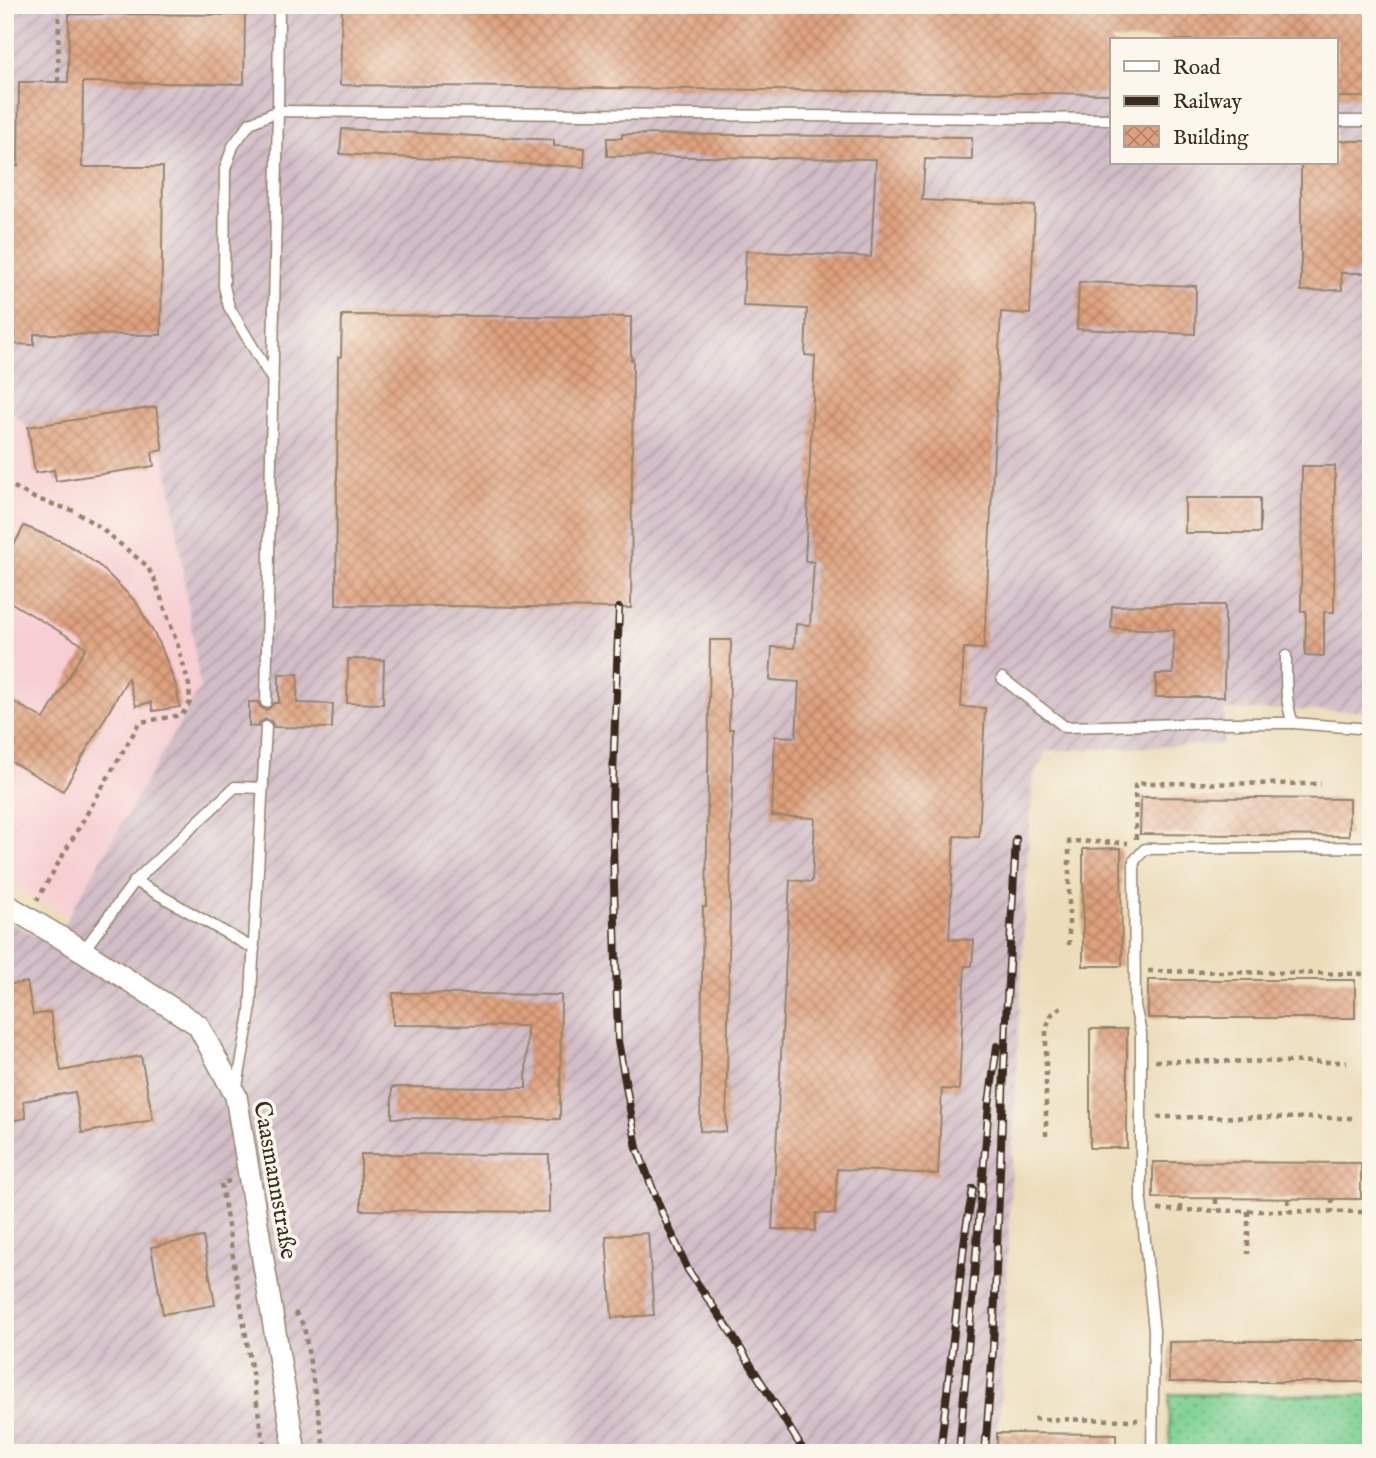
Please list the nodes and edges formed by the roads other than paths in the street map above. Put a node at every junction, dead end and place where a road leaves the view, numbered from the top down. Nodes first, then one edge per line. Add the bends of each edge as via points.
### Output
1 (279, 5) edge
2 (278, 111) junction
3 (1110, 119) edge
4 (1338, 121) edge
5 (1371, 121) edge
6 (272, 381) junction
7 (1286, 656) dead end
8 (1002, 678) dead end
9 (266, 702) dead end
10 (1293, 723) junction
11 (266, 727) dead end
12 (1371, 729) edge
13 (263, 788) junction
14 (1369, 847) edge
15 (135, 881) junction
16 (5, 904) edge
17 (254, 949) junction
18 (83, 951) junction
19 (236, 1096) junction
20 (295, 1453) edge
21 (1152, 1453) edge

1 - 2 lane
2 - 3 lane
2 - 6 lane
2 - 6 lane via 250,123 233,146 225,169 224,286 229,307
4 - 5 lane
6 - 9 lane
7 - 10 lane via 1288,710
8 - 10 lane via 1065,727
10 - 12 lane
11 - 13 lane
13 - 15 lane via 235,787
13 - 17 lane
14 - 21 lane via 1145,849 1134,860 1142,1210 1154,1331
15 - 17 lane
15 - 18 lane
16 - 18 street, Caasmannstraße
17 - 19 lane via 250,1013
18 - 19 street, Caasmannstraße via 198,1025
19 - 20 street, Caasmannstraße

